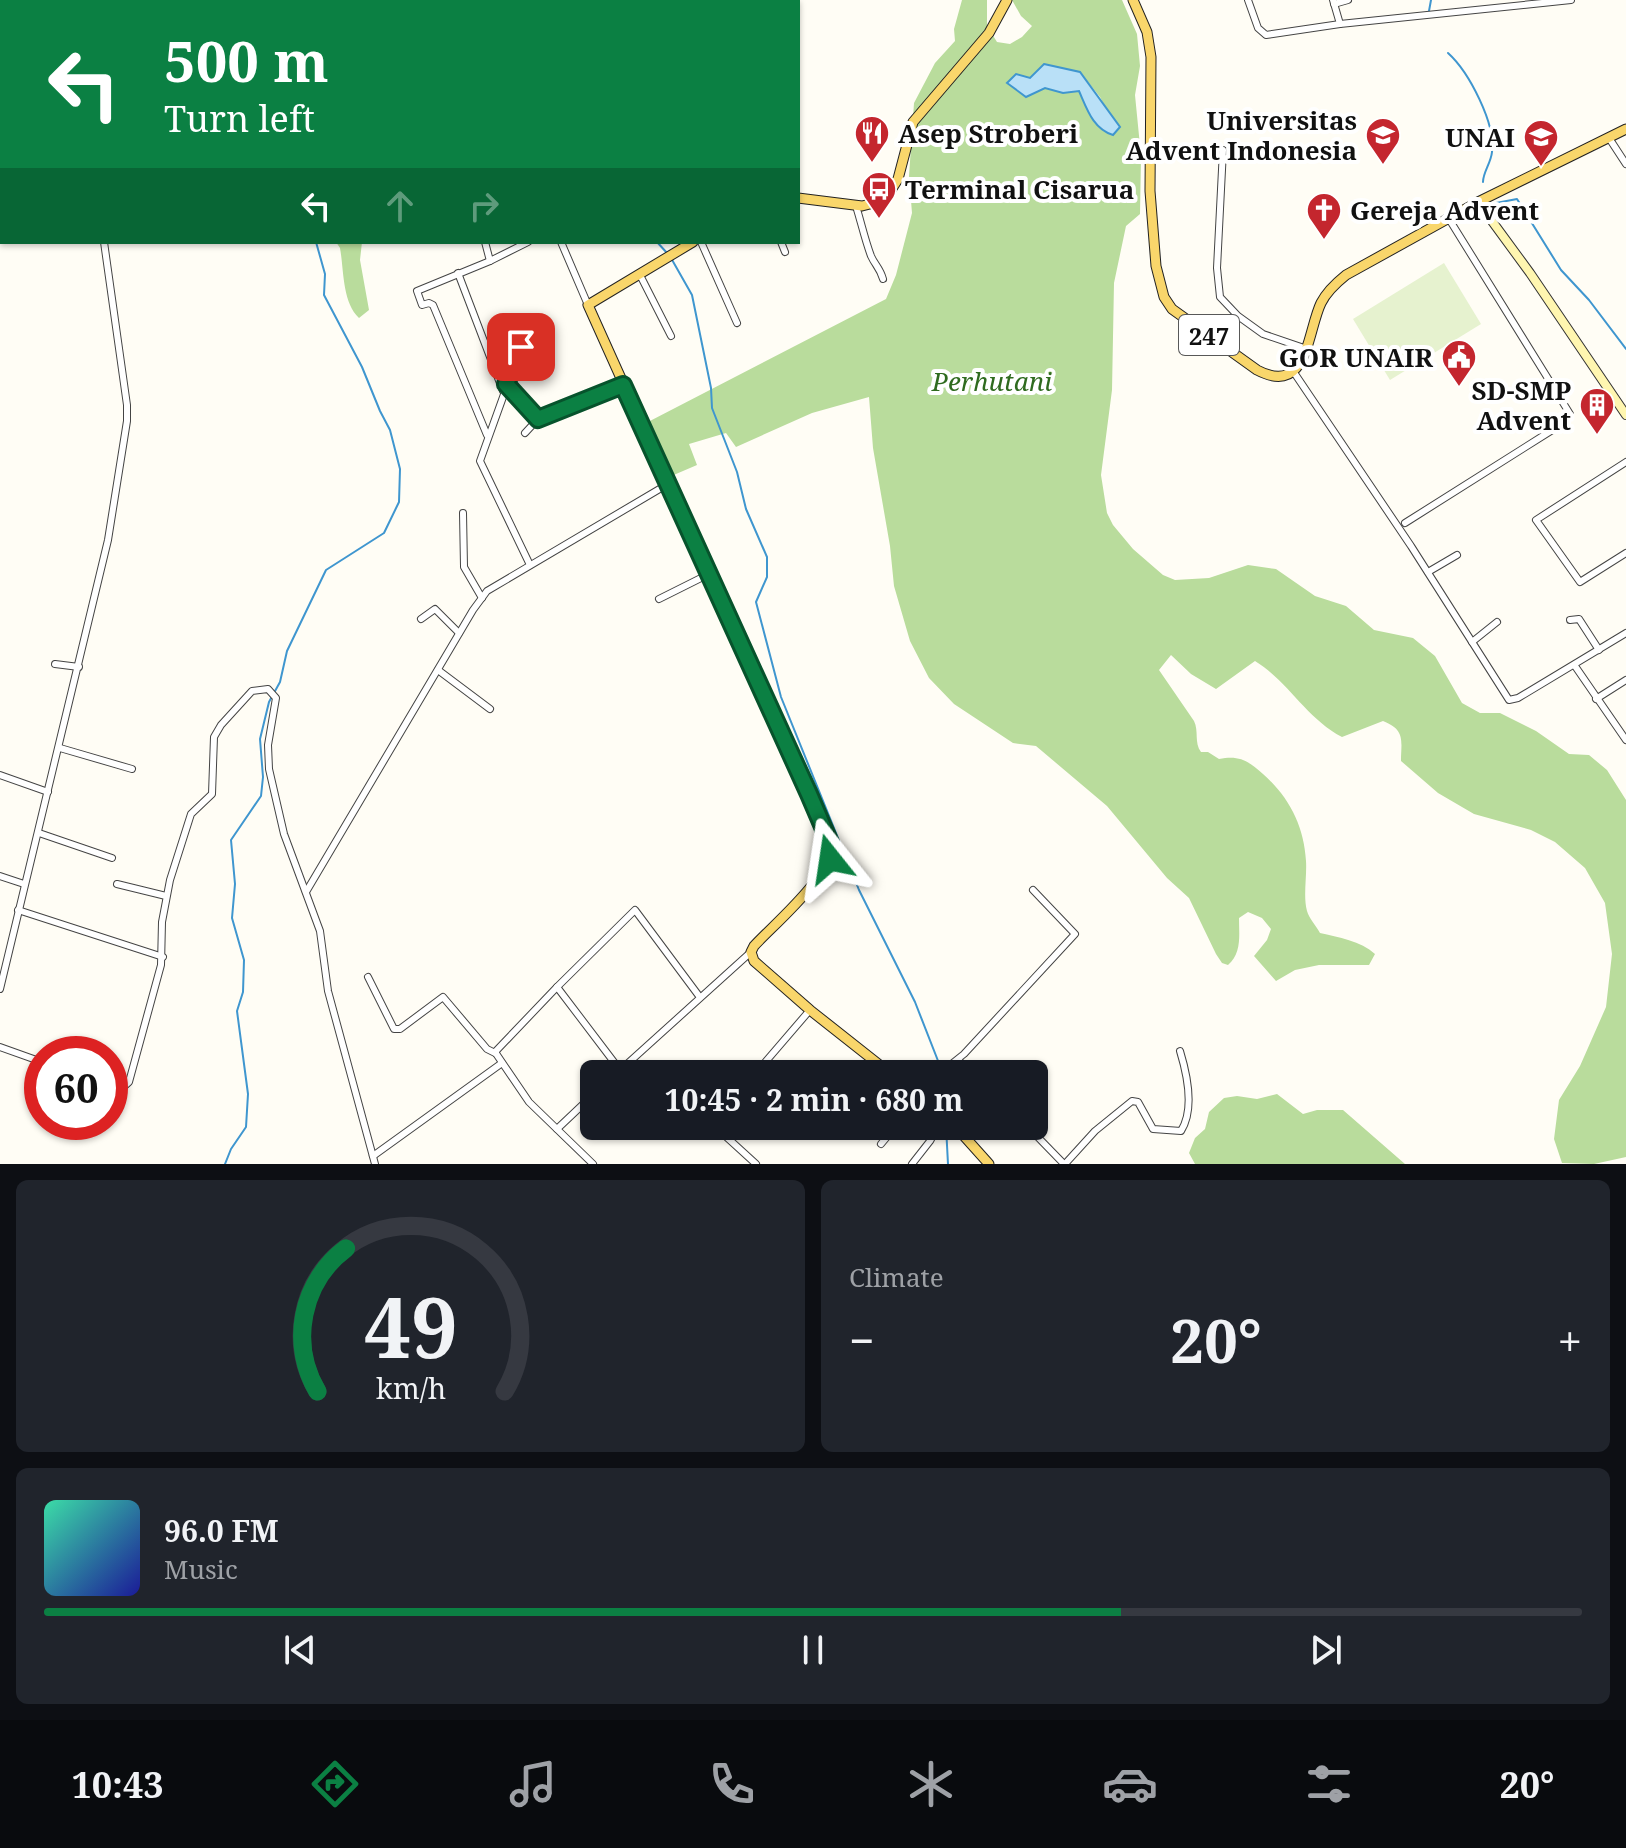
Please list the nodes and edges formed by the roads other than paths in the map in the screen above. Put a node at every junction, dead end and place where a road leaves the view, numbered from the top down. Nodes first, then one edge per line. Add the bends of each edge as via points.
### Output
1 (1007, 0) edge
2 (1133, 0) edge
3 (1248, 0) edge
4 (1348, 0) edge
5 (1571, 0) edge
6 (1334, 2) edge
7 (1340, 24) junction
8 (1626, 129) edge
9 (1609, 138) junction
10 (1223, 150) dead end
11 (1626, 164) edge
12 (800, 198) edge
13 (1478, 202) junction
14 (856, 206) junction
15 (1449, 219) junction
16 (104, 244) edge
17 (486, 244) edge
18 (562, 244) edge
19 (688, 244) edge
20 (702, 244) edge
21 (782, 244) edge
22 (516, 245) edge
23 (785, 252) dead end
24 (490, 261) junction
25 (458, 273) junction
26 (640, 275) junction
27 (883, 279) dead end
28 (588, 305) junction
29 (737, 323) dead end
30 (671, 336) dead end
31 (521, 347) dead end
32 (1307, 349) junction
33 (1293, 371) junction
34 (623, 385) junction
35 (504, 388) junction
36 (1626, 415) edge
37 (538, 419) junction
38 (525, 433) dead end
39 (487, 435) junction
40 (1626, 462) edge
41 (668, 484) junction
42 (463, 513) dead end
43 (1405, 523) dead end
44 (1626, 553) edge
45 (1457, 555) dead end
46 (530, 565) junction
47 (1428, 572) junction
48 (709, 574) junction
49 (482, 598) junction
50 (659, 599) dead end
51 (421, 619) dead end
52 (1570, 620) dead end
53 (1497, 622) dead end
54 (459, 633) junction
55 (1626, 633) edge
56 (1472, 642) junction
57 (1599, 650) junction
58 (55, 664) dead end
59 (1575, 666) junction
60 (79, 667) junction
61 (438, 670) junction
62 (1626, 680) edge
63 (1596, 699) junction
64 (490, 709) dead end
65 (1626, 740) edge
66 (60, 748) junction
67 (132, 769) dead end
68 (0, 775) edge
69 (48, 792) junction
70 (39, 833) junction
71 (112, 858) dead end
72 (0, 876) edge
73 (24, 884) junction
74 (117, 884) dead end
75 (1033, 890) dead end
76 (306, 892) junction
77 (166, 896) junction
78 (18, 910) junction
79 (751, 952) junction
80 (163, 957) junction
81 (368, 977) dead end
82 (557, 987) junction
83 (0, 989) edge
84 (699, 996) junction
85 (810, 1010) junction
86 (0, 1047) edge
87 (1180, 1051) dead end
88 (495, 1053) junction
89 (24, 1056) edge
90 (609, 1060) edge
91 (631, 1060) edge
92 (767, 1060) edge
93 (873, 1060) edge
94 (958, 1060) edge
95 (502, 1063) junction
96 (128, 1083) edge
97 (580, 1107) edge
98 (557, 1129) junction
99 (730, 1140) edge
100 (884, 1140) edge
101 (931, 1140) edge
102 (968, 1140) edge
103 (1041, 1140) edge
104 (881, 1144) dead end
105 (374, 1160) edge
106 (593, 1164) edge
107 (756, 1164) edge
108 (912, 1164) edge
109 (989, 1164) edge
110 (1065, 1164) edge

1 - 14 main road via 989,33 913,122 891,190 874,203
2 - 33 main road, 247 via 1151,57 1150,191 1164,297 1172,309 1257,370 1281,377
3 - 7 street via 1266,35
4 - 6 street
5 - 7 street
6 - 7 street
8 - 9 main road
9 - 11 street
9 - 13 main road
10 - 32 street via 1220,297 1263,334
12 - 14 main road
13 - 15 main road
13 - 36 main road
14 - 27 street
15 - 32 main road via 1336,283 1320,306
15 - 43 street via 1570,414
16 - 60 street via 127,412 108,540
17 - 24 street
18 - 28 street
19 - 26 main road
20 - 29 street
21 - 23 street
22 - 24 street
24 - 25 street
25 - 35 street
25 - 39 street via 417,291 422,306 433,305
26 - 28 main road
26 - 30 street
28 - 34 main road
31 - 35 street
32 - 33 main road
33 - 47 street
34 - 37 street
34 - 41 main road
35 - 37 street
35 - 39 street
37 - 38 street
39 - 46 street via 482,468
40 - 44 street via 1536,520 1580,582
41 - 46 street
41 - 48 main road
42 - 49 street via 464,567
45 - 47 street
46 - 49 street
47 - 56 street
48 - 50 street
48 - 79 main road via 831,851 806,892
49 - 54 street
51 - 54 street via 435,609
52 - 57 street via 1579,619
53 - 56 street
54 - 61 street
55 - 57 street
56 - 59 street via 1513,701
57 - 59 street
58 - 60 street
59 - 63 street
60 - 66 street
61 - 64 street
61 - 76 street
62 - 63 street
63 - 65 street
66 - 67 street
66 - 69 street
68 - 69 street
69 - 70 street
70 - 71 street
70 - 73 street
72 - 73 street
73 - 78 street
74 - 77 street
75 - 94 street via 1075,934
76 - 77 street via 284,834 269,769 276,698 263,689 247,695 214,737 212,794 191,814
76 - 105 street
77 - 80 street
78 - 80 street
78 - 83 street
79 - 84 street
79 - 85 main road via 754,961
80 - 96 street
81 - 88 street via 394,1029 443,997
82 - 84 street via 635,910
82 - 88 street
82 - 90 street
84 - 91 street
85 - 92 street
85 - 93 main road
86 - 89 street
87 - 110 street via 1188,1092 1181,1131 1153,1129 1138,1102 1132,1101
88 - 95 street
95 - 98 street via 529,1102
95 - 105 street
97 - 98 street
98 - 106 street
99 - 107 street
100 - 104 street
101 - 108 street
102 - 109 main road
103 - 110 street

